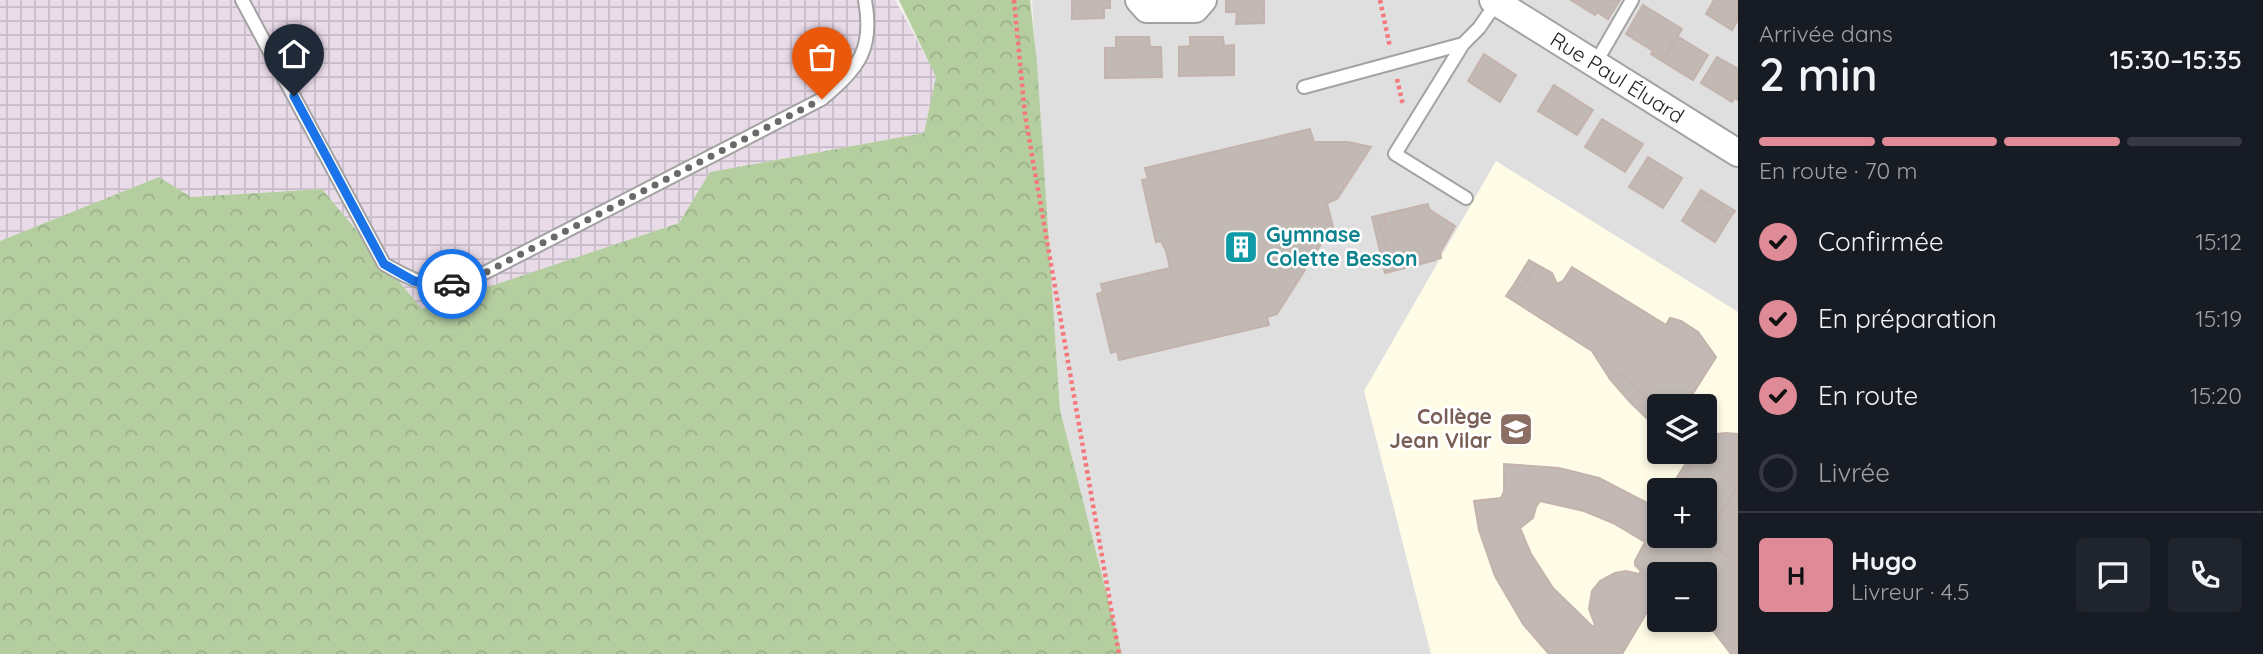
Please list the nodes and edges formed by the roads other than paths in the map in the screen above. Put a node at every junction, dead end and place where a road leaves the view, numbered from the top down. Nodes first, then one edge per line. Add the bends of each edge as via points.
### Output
1 (242, 0) edge
2 (865, 0) edge
3 (1139, 0) edge
4 (1203, 0) edge
5 (1632, 0) edge
6 (1495, 1) edge
7 (1463, 44) junction
8 (1595, 64) junction
9 (1304, 87) dead end
10 (1738, 153) edge
11 (1466, 198) dead end

1 - 2 lane via 384,264 414,281 434,285 465,283 822,99 848,77 863,54 869,25
3 - 4 street via 1147,9 1195,9
5 - 8 lane
6 - 7 lane
6 - 8 street, Rue Paul Éluard
7 - 9 lane
7 - 11 lane via 1395,154
8 - 10 street, Rue Paul Éluard

